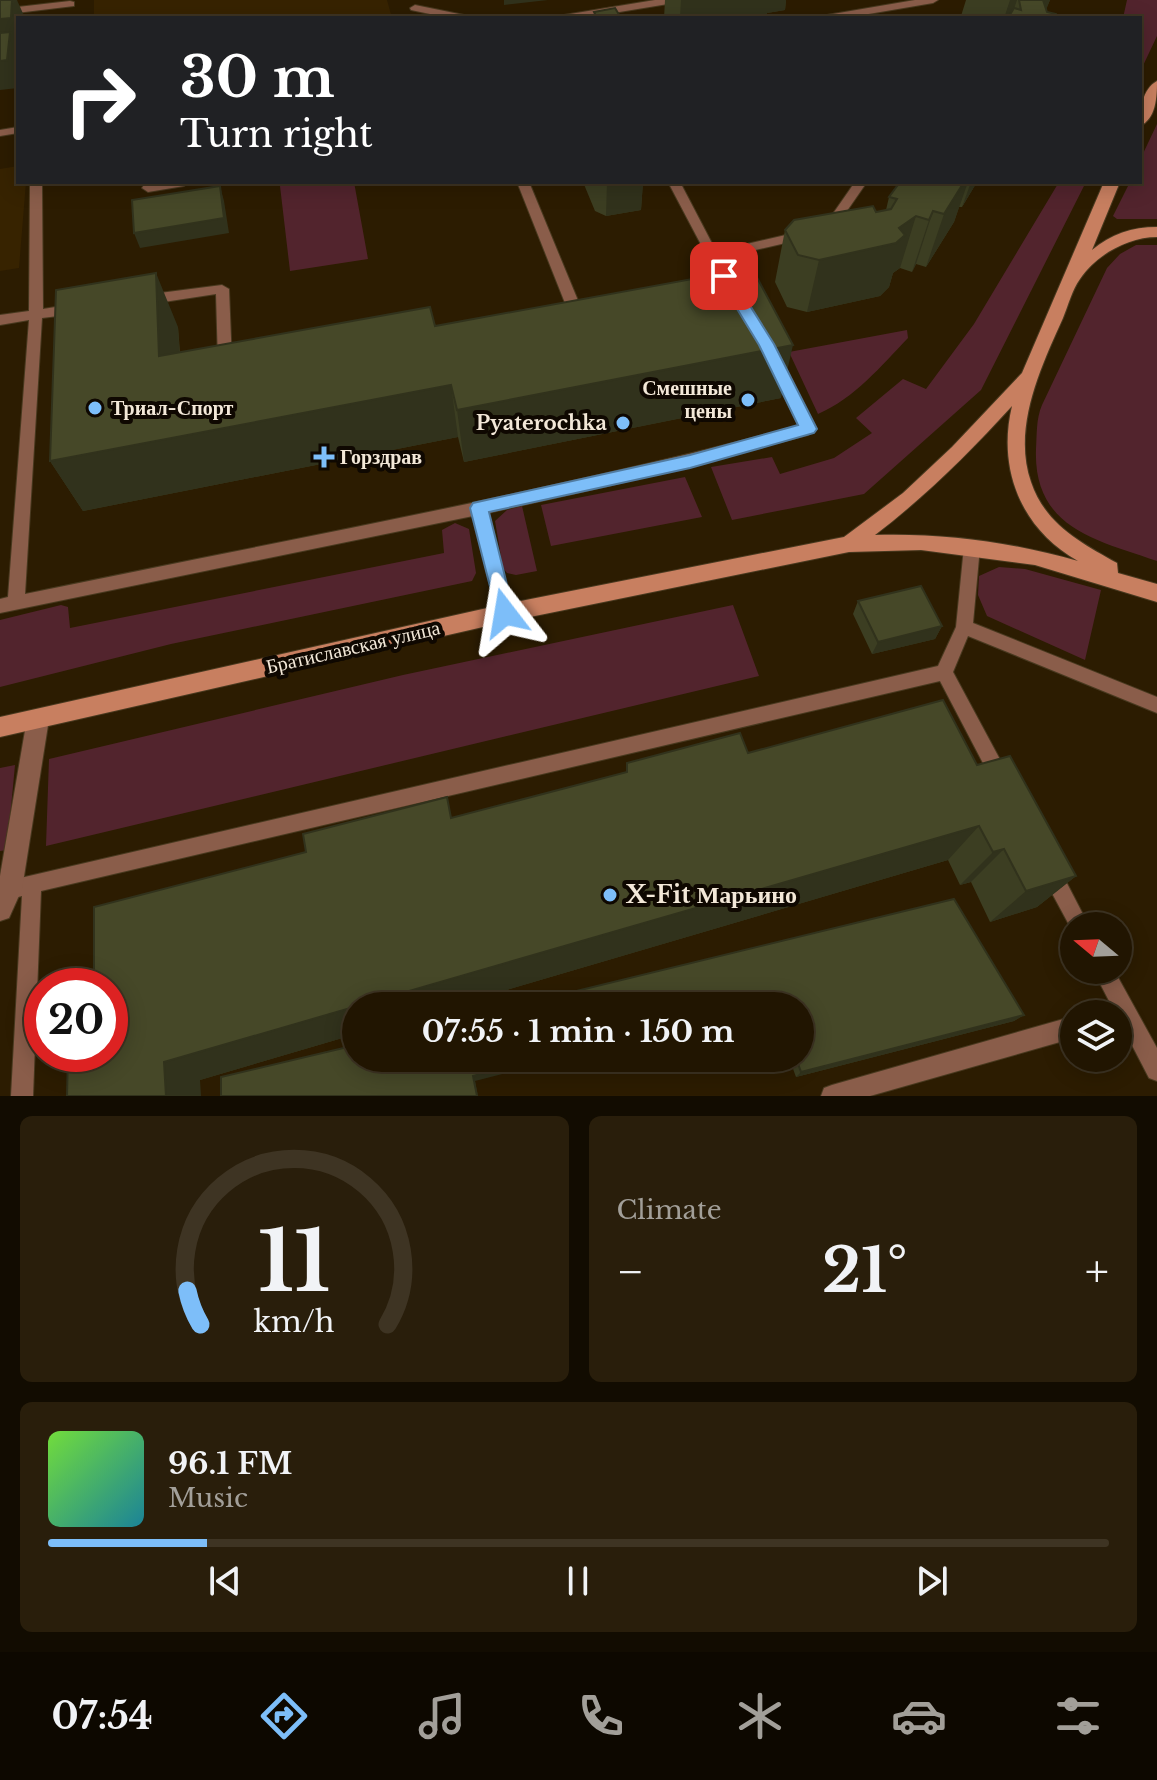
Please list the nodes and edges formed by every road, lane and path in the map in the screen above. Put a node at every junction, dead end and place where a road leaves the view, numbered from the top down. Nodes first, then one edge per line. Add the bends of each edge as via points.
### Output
1 (674, 0) edge
2 (933, 0) edge
3 (70, 2) edge
4 (913, 3) junction
5 (415, 9) edge
6 (631, 9) edge
7 (0, 12) edge
8 (453, 16) edge
9 (579, 16) edge
10 (838, 16) edge
11 (926, 16) edge
12 (1157, 85) edge
13 (1142, 118) edge
14 (36, 184) edge
15 (172, 184) edge
16 (524, 184) edge
17 (675, 184) edge
18 (860, 184) edge
19 (1111, 184) edge
20 (148, 188) dead end
21 (1157, 232) edge
22 (712, 256) junction
23 (724, 276) junction
24 (1073, 277) junction
25 (694, 281) edge
26 (736, 294) edge
27 (588, 300) edge
28 (129, 302) edge
29 (572, 303) junction
30 (557, 306) edge
31 (83, 308) edge
32 (36, 314) junction
33 (0, 320) edge
34 (767, 344) edge
35 (241, 364) edge
36 (1028, 376) junction
37 (479, 508) junction
38 (849, 544) junction
39 (972, 547) junction
40 (1157, 593) edge
41 (8, 604) edge
42 (505, 613) junction
43 (964, 627) junction
44 (944, 672) junction
45 (1157, 705) edge
46 (38, 719) junction
47 (0, 727) edge
48 (1012, 799) edge
49 (1042, 855) edge
50 (14, 894) edge
51 (1072, 912) edge
52 (1132, 1030) edge
53 (1060, 1031) edge
54 (1157, 1070) edge
55 (22, 1096) edge
56 (832, 1096) edge

1 - 6 lane
2 - 4 lane
3 - 7 lane
4 - 10 lane
4 - 11 lane
5 - 8 lane
6 - 9 lane
12 - 13 main road
14 - 32 lane
15 - 20 lane
16 - 29 lane
17 - 22 lane
18 - 22 lane via 828,230
19 - 24 main road
21 - 24 main road via 1132,233 1103,247
22 - 23 lane
23 - 25 lane
23 - 26 lane
24 - 36 main road
27 - 29 lane
28 - 35 lane via 222,289 226,367
29 - 30 lane
31 - 32 lane
32 - 33 lane
32 - 41 lane
34 - 37 lane via 808,429 690,462
36 - 38 main road, Братиславская улица via 910,498
36 - 40 main road via 1016,435 1022,491 1059,539
37 - 41 lane
37 - 42 lane
38 - 39 main road, Братиславская улица
38 - 42 main road, Братиславская улица
39 - 40 main road, Братиславская улица via 1059,563
39 - 43 lane
42 - 46 main road, Братиславская улица
43 - 44 lane
43 - 45 lane
44 - 48 lane
44 - 50 lane
46 - 47 main road, Братиславская улица
46 - 50 street
49 - 51 lane
50 - 55 lane
52 - 54 lane
53 - 56 lane

